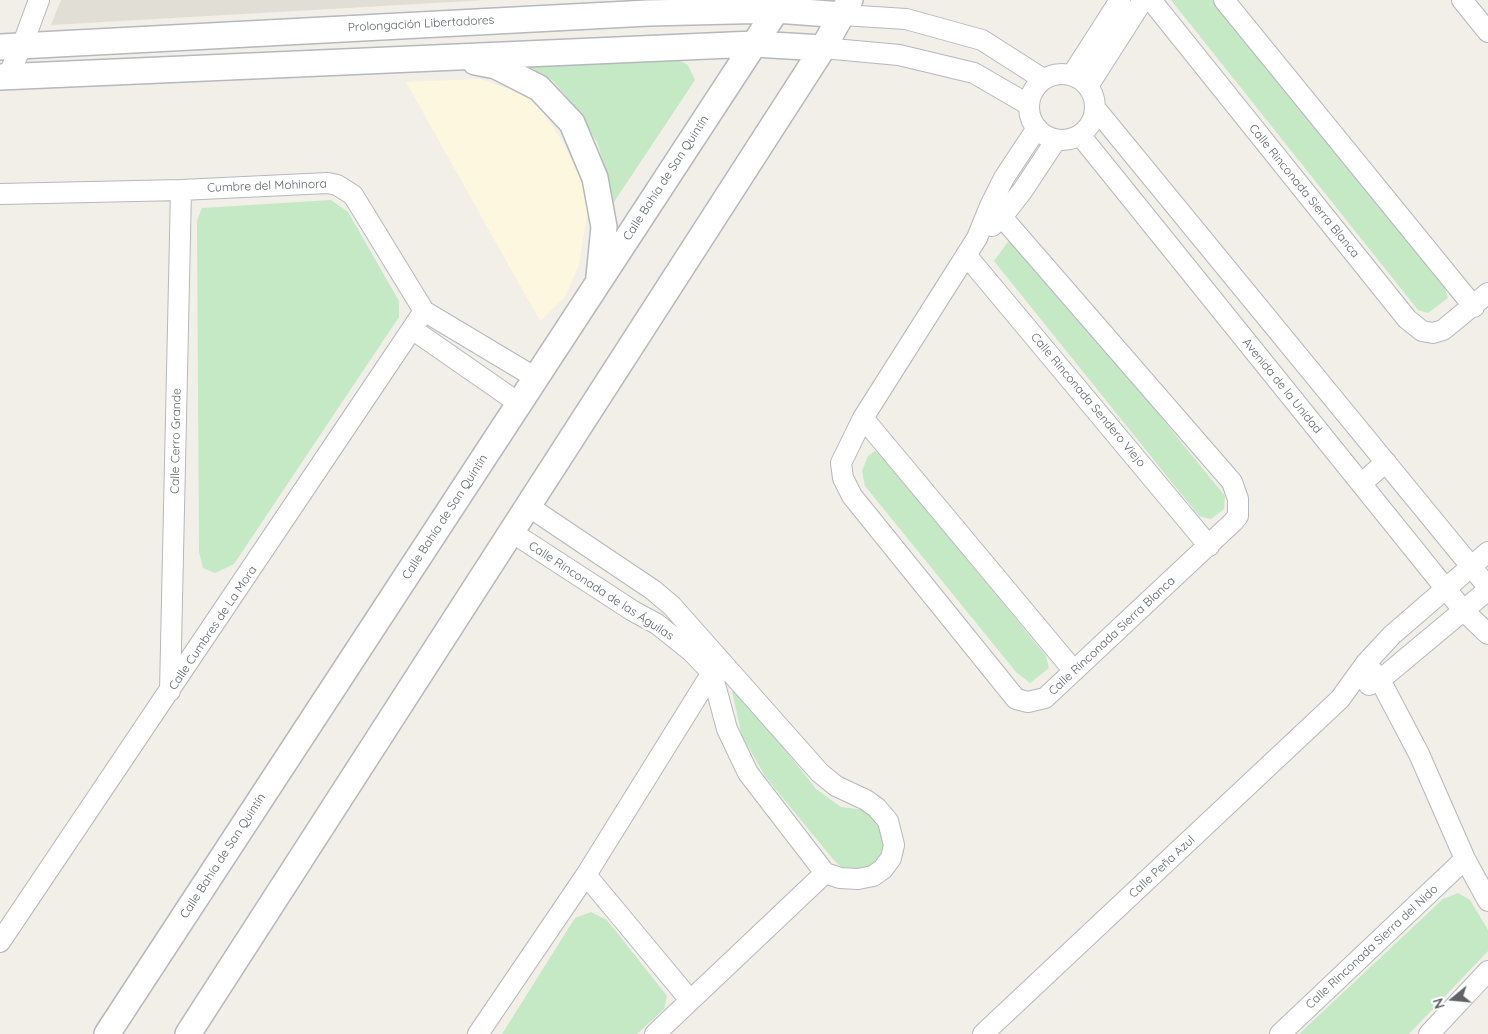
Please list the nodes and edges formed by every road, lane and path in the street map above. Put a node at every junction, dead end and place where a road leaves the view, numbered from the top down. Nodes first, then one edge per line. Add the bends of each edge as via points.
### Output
1 (39, 0) edge
2 (1120, 0) edge
3 (1142, 0) edge
4 (1151, 0) edge
5 (1224, 0) edge
6 (1462, 0) edge
7 (779, 5) edge
8 (644, 6) edge
9 (846, 7) edge
10 (440, 23) junction
11 (1488, 32) edge
12 (754, 44) junction
13 (11, 46) edge
14 (823, 48) junction
15 (442, 57) junction
16 (1072, 75) junction
17 (4, 77) edge
18 (1043, 79) junction
19 (1088, 86) junction
20 (1029, 105) junction
21 (1095, 108) junction
22 (1037, 128) junction
23 (1080, 135) junction
24 (1056, 140) junction
25 (181, 190) junction
26 (0, 194) edge
27 (996, 211) junction
28 (966, 255) junction
29 (599, 280) junction
30 (1481, 300) edge
31 (424, 311) junction
32 (412, 329) junction
33 (536, 378) junction
34 (520, 404) junction
35 (863, 418) junction
36 (1386, 462) junction
37 (1361, 484) junction
38 (528, 506) junction
39 (510, 531) junction
40 (1209, 546) junction
41 (1488, 552) edge
42 (1473, 566) junction
43 (1488, 588) edge
44 (1446, 589) junction
45 (1463, 610) junction
46 (1488, 634) edge
47 (1366, 663) junction
48 (716, 666) junction
49 (1074, 671) junction
50 (1380, 680) junction
51 (170, 691) junction
52 (1340, 699) junction
53 (1465, 859) junction
54 (825, 873) junction
55 (586, 875) junction
56 (1488, 901) edge
57 (0, 942) edge
58 (1488, 971) edge
59 (690, 1000) junction
60 (106, 1034) edge
61 (188, 1034) edge
62 (478, 1034) edge
63 (655, 1034) edge
64 (983, 1034) edge
65 (1280, 1034) edge
66 (1429, 1034) edge

1 - 13 street
2 - 16 street
3 - 19 street
4 - 30 street, Calle Rinconada Sierra Blanca via 1406,319 1422,331 1433,332 1449,326
5 - 30 street, Calle Rinconada Sierra Blanca
6 - 11 street
7 - 8 street, Prolongación Libertadores
7 - 9 street, Prolongación Libertadores
7 - 12 street, Calle Bahía de San Quintín
8 - 10 street, Prolongación Libertadores
9 - 14 street
9 - 18 street via 982,40
10 - 13 street, Prolongación Libertadores
10 - 15 street
12 - 14 street
12 - 15 street
12 - 29 street, Calle Bahía de San Quintín
13 - 17 street
14 - 20 street via 899,55 974,73
14 - 38 street
15 - 17 street
15 - 29 street via 496,66 539,88 572,123 595,178 604,227
16 - 18 street via 1052,74
16 - 19 street
18 - 20 street via 1033,91
19 - 21 street
20 - 22 street
21 - 23 street via 1093,118
21 - 36 street
22 - 24 street
22 - 27 street, Calle Rinconada Sierra Blanca via 1004,178
23 - 24 street
23 - 37 street, Avenida de la Unidad
24 - 27 street, Calle Rinconada Sierra Blanca
25 - 26 street, Cumbre del Mohinora
25 - 31 street, Cumbre del Mohinora via 328,182 345,188 353,195
25 - 51 street, Calle Cerro Grande
27 - 28 street, Calle Rinconada Sierra Blanca
27 - 40 street, Calle Rinconada Sierra Blanca via 1232,482 1238,499 1238,516
28 - 35 street, Calle Rinconada Sierra Blanca
28 - 40 street, Calle Rinconada Sendero Viejo
29 - 33 street, Calle Bahía de San Quintín
31 - 32 street, Calle Cumbres de La Mora
31 - 33 street, Cumbre del Mohinora
32 - 34 street
32 - 51 street, Calle Cumbres de La Mora
33 - 34 street, Calle Bahía de San Quintín
34 - 60 street, Calle Bahía de San Quintín
35 - 49 street
35 - 49 street, Calle Rinconada Sierra Blanca via 841,463 847,487 1016,699 1028,702 1045,698
36 - 37 street
36 - 42 street
37 - 44 street, Avenida de la Unidad
38 - 39 street
38 - 48 street, Calle Rinconada de las Águilas via 653,590 689,624
39 - 48 street, Calle Rinconada de las Águilas via 657,624 692,652
39 - 61 street
40 - 49 street, Calle Rinconada Sierra Blanca
41 - 42 street
42 - 43 street
42 - 44 street
43 - 45 street
44 - 45 street, Avenida de la Unidad
44 - 47 street via 1392,635
45 - 46 street, Avenida de la Unidad
45 - 50 street
47 - 50 street
47 - 52 street
48 - 54 street, Calle Rinconada de las Águilas via 727,729 748,773
48 - 54 street, Calle Rinconada de las Águilas via 820,773 836,786 866,800 888,821 894,845 883,869 873,876 858,879
48 - 55 street
50 - 52 street
50 - 53 street via 1420,754
51 - 57 street, Calle Cumbres de La Mora
52 - 64 street, Calle Peña Azul
53 - 56 street
53 - 65 street, Calle Rinconada Sierra del Nido
54 - 59 street
55 - 59 street
55 - 62 street
58 - 66 street
59 - 63 street

